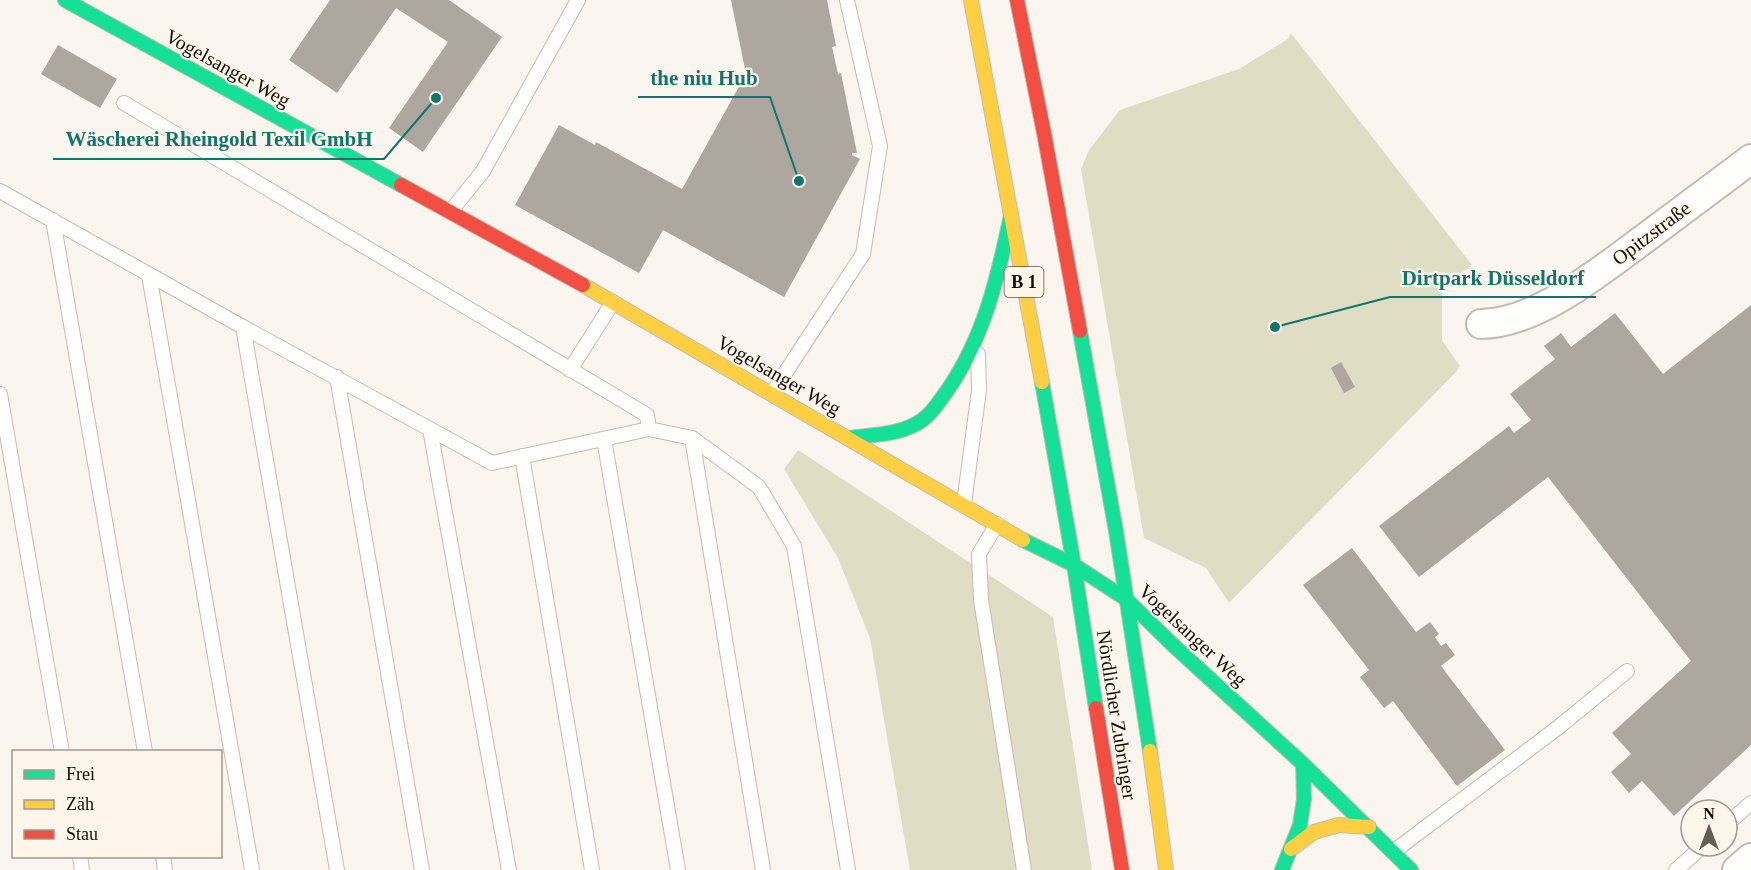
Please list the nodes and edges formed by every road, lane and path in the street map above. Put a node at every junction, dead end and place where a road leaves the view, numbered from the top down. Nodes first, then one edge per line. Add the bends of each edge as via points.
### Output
1 (65, 0) edge
2 (578, 0) edge
3 (847, 0) edge
4 (971, 0) edge
5 (1017, 0) edge
6 (124, 104) dead end
7 (1750, 162) edge
8 (0, 191) edge
9 (450, 212) junction
10 (1011, 213) junction
11 (52, 220) junction
12 (149, 275) junction
13 (613, 302) junction
14 (1481, 324) dead end
15 (243, 327) junction
16 (978, 340) junction
17 (570, 370) junction
18 (337, 377) junction
19 (772, 393) junction
20 (0, 394) edge
21 (430, 429) junction
22 (649, 429) junction
23 (692, 438) junction
24 (849, 438) junction
25 (604, 439) junction
26 (522, 456) junction
27 (964, 505) junction
28 (997, 524) junction
29 (1074, 565) junction
30 (1126, 598) junction
31 (1627, 671) dead end
32 (62, 750) edge
33 (145, 750) edge
34 (1304, 764) junction
35 (1751, 803) edge
36 (1739, 814) edge
37 (1369, 827) junction
38 (1292, 849) junction
39 (1393, 852) junction
40 (1690, 858) edge
41 (1751, 858) edge
42 (1403, 868) edge
43 (252, 870) edge
44 (337, 870) edge
45 (422, 870) edge
46 (509, 870) edge
47 (592, 870) edge
48 (678, 870) edge
49 (763, 870) edge
50 (848, 870) edge
51 (1024, 870) edge
52 (1122, 870) edge
53 (1166, 870) edge
54 (1282, 870) edge
55 (1677, 870) edge
56 (1737, 870) edge

1 - 9 street, Vogelsanger Weg
2 - 9 lane via 483,171
3 - 19 lane via 880,146 863,254
4 - 10 street, B 1
5 - 30 street, B 1
6 - 17 lane
7 - 14 street, Opitzstraße via 1555,300 1497,324
8 - 11 lane
9 - 13 street, Vogelsanger Weg
10 - 16 street via 992,300
10 - 29 street, B 1
11 - 12 lane
11 - 33 lane
12 - 15 lane
12 - 43 lane
13 - 17 lane
13 - 19 street, Vogelsanger Weg
15 - 18 lane
15 - 44 lane
16 - 24 street via 952,386 917,424 880,435
16 - 27 lane via 979,390
17 - 22 lane via 647,415
18 - 21 lane
18 - 45 lane
19 - 24 street, Vogelsanger Weg
20 - 32 lane
21 - 26 lane via 492,463
21 - 46 lane
22 - 23 lane
22 - 25 lane
23 - 49 lane
23 - 50 lane via 759,487 794,546
24 - 27 street, Vogelsanger Weg
25 - 26 lane
25 - 48 lane
26 - 47 lane
27 - 28 street, Vogelsanger Weg
28 - 29 street, Vogelsanger Weg
28 - 51 lane via 979,554 981,600
29 - 30 street, Vogelsanger Weg
29 - 52 street, Nördlicher Zubringer / B 1
30 - 34 street, Vogelsanger Weg
30 - 53 street, Nördlicher Zubringer / B 1
31 - 39 lane
34 - 37 street, Vogelsanger Weg
34 - 38 street via 1304,799
35 - 36 lane
37 - 38 street via 1339,825 1314,832
37 - 39 street, Vogelsanger Weg
38 - 54 street
39 - 42 street, Vogelsanger Weg
40 - 55 lane
41 - 56 street

